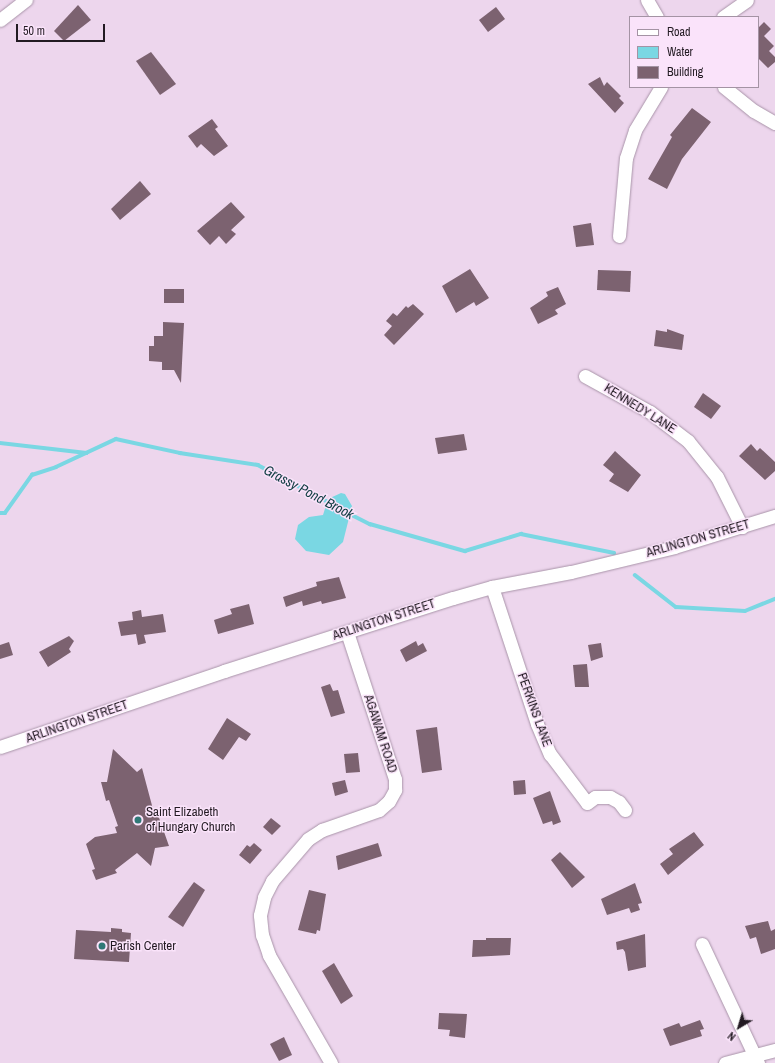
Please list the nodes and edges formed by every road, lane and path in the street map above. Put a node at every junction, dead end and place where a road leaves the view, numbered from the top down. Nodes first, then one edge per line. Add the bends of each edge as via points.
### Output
1 (26, 0) edge
2 (647, 0) edge
3 (747, 0) edge
4 (655, 16) edge
5 (724, 16) edge
6 (0, 20) edge
7 (660, 88) edge
8 (725, 88) edge
9 (775, 124) edge
10 (619, 236) dead end
11 (585, 376) dead end
12 (775, 516) edge
13 (742, 527) junction
14 (492, 587) junction
15 (346, 632) junction
16 (0, 747) edge
17 (625, 810) dead end
18 (702, 944) dead end
19 (775, 1050) edge
20 (755, 1059) edge
21 (331, 1063) edge
22 (725, 1063) edge

1 - 6 street
2 - 4 street
3 - 5 street
7 - 10 street via 635,130 626,158
8 - 9 street
11 - 13 street, KENNEDY LANE via 650,412 688,441 721,483
12 - 13 street, ARLINGTON STREET
13 - 14 street, ARLINGTON STREET via 674,547 571,572
14 - 15 street, ARLINGTON STREET
14 - 17 street, PERKINS LANE via 537,724 550,754 569,782 587,802 595,797 610,797 619,802
15 - 16 street, ARLINGTON STREET
15 - 21 street, AGAWAM ROAD via 395,778 395,790 389,801 379,810 322,830 308,839 272,881 264,897 260,915 262,935 270,956
18 - 20 street
19 - 20 street
20 - 22 street

